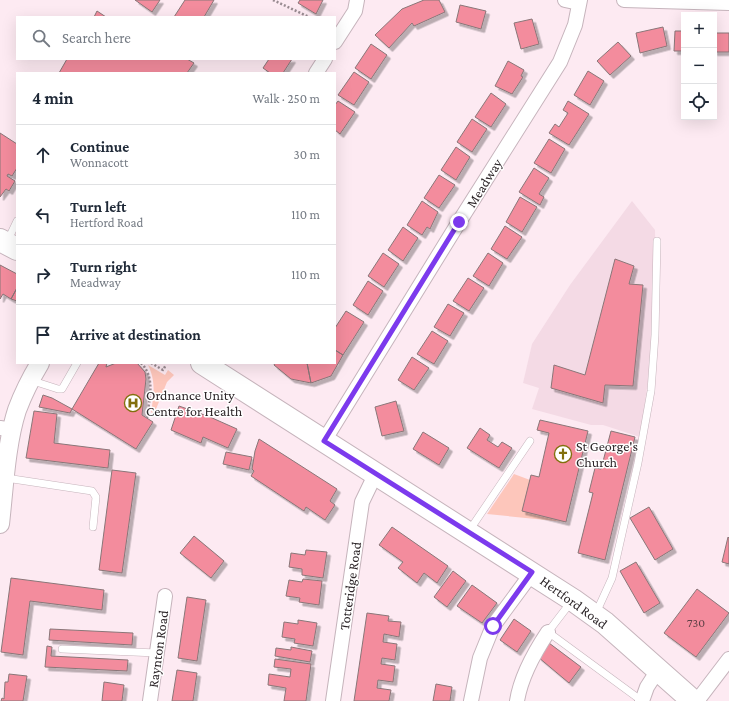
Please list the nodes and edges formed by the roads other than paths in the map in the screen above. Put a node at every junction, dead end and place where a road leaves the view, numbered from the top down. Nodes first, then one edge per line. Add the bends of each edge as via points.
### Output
1 (357, 0) edge
2 (566, 0) edge
3 (624, 0) edge
4 (580, 2) edge
5 (729, 3) edge
6 (336, 40) edge
7 (324, 60) edge
8 (317, 72) edge
9 (16, 224) edge
10 (657, 241) dead end
11 (8, 244) edge
12 (39, 364) edge
13 (76, 364) edge
14 (204, 364) edge
15 (30, 380) junction
16 (6, 429) edge
17 (324, 441) junction
18 (530, 441) dead end
19 (375, 475) junction
20 (6, 478) junction
21 (0, 524) edge
22 (93, 527) dead end
23 (468, 533) junction
24 (532, 572) junction
25 (166, 596) dead end
26 (572, 600) junction
27 (595, 615) junction
28 (548, 632) junction
29 (62, 649) dead end
30 (157, 653) junction
31 (729, 659) edge
32 (658, 670) junction
33 (150, 701) edge
34 (333, 701) edge
35 (471, 701) edge
36 (517, 701) edge
37 (642, 701) edge
38 (693, 701) edge
39 (697, 701) edge

1 - 6 street via 355,10
2 - 4 street
3 - 5 street
4 - 17 street, Meadway via 575,25 560,62
7 - 8 street
9 - 11 lane
10 - 27 lane via 651,391 612,578
12 - 15 street
13 - 15 lane via 62,388
14 - 17 main road, Hertford Road
15 - 16 street
16 - 20 street
17 - 19 main road, Hertford Road
18 - 23 lane
19 - 23 main road, Hertford Road
19 - 34 street, Totteridge Road via 362,502
20 - 21 street
20 - 22 lane via 92,491 96,497
23 - 24 main road, Hertford Road
24 - 26 main road, Hertford Road
24 - 35 street via 493,626 480,658
25 - 30 street, Raynton Road
26 - 27 main road, Hertford Road
26 - 28 lane
27 - 32 main road, Hertford Road
28 - 36 street via 527,668
28 - 37 lane
29 - 30 lane
30 - 33 street, Raynton Road
31 - 39 street
32 - 37 street
32 - 38 main road, Hertford Road

